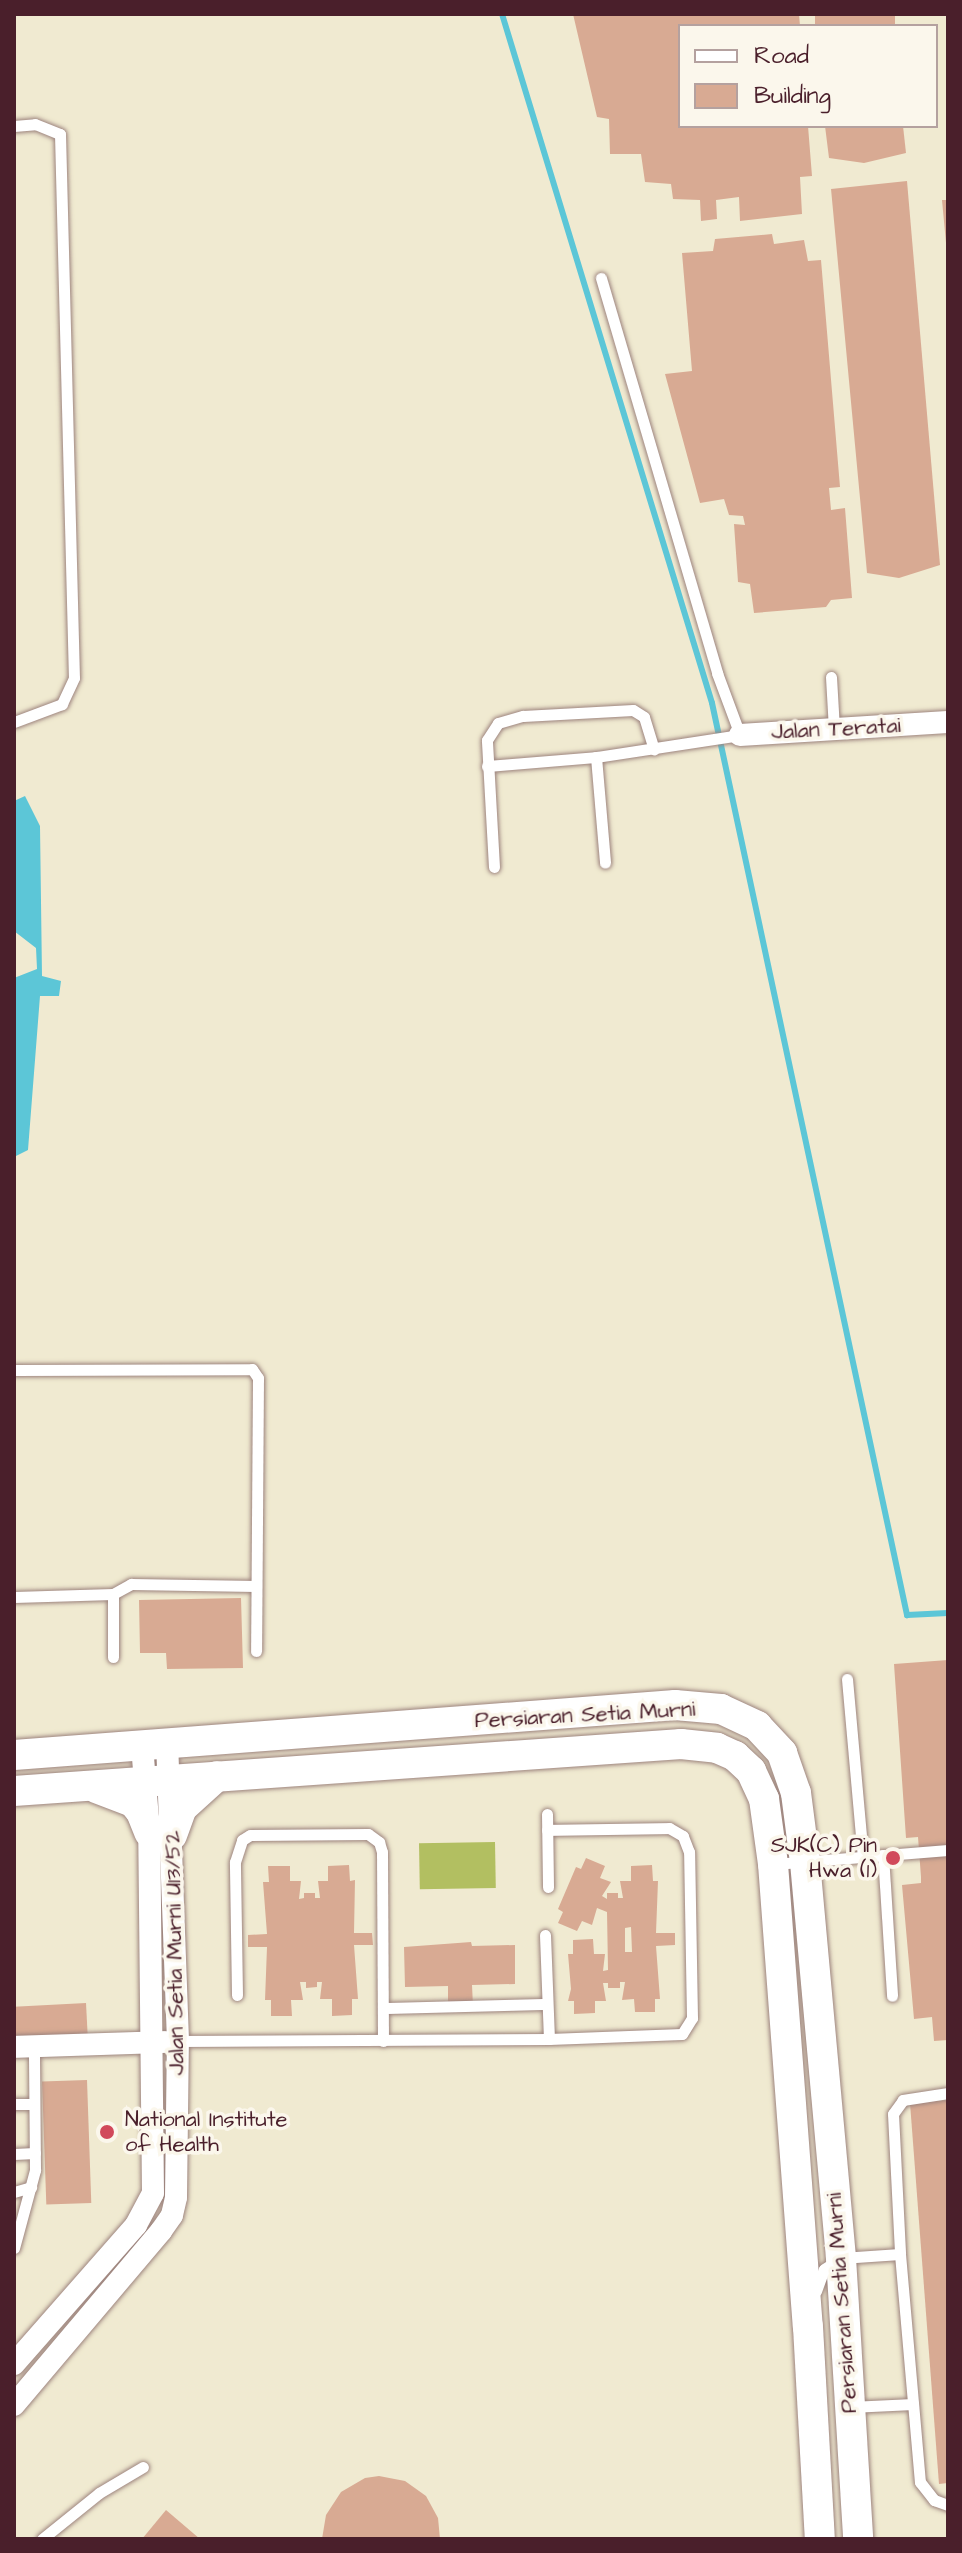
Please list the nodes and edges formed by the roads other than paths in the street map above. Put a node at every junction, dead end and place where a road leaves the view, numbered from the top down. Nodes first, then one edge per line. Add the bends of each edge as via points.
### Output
1 (14, 126) edge
2 (601, 278) dead end
3 (831, 677) dead end
4 (14, 722) edge
5 (948, 722) edge
6 (834, 729) junction
7 (732, 735) junction
8 (654, 749) junction
9 (596, 757) junction
10 (487, 766) junction
11 (605, 863) dead end
12 (494, 867) dead end
13 (14, 1370) edge
14 (256, 1586) junction
15 (113, 1594) junction
16 (14, 1597) edge
17 (256, 1651) dead end
18 (113, 1657) dead end
19 (847, 1679) dead end
20 (154, 1744) junction
21 (14, 1755) edge
22 (217, 1776) junction
23 (157, 1780) junction
24 (85, 1785) junction
25 (14, 1791) edge
26 (547, 1814) dead end
27 (547, 1830) junction
28 (161, 1834) junction
29 (948, 1850) edge
30 (883, 1855) junction
31 (863, 1857) junction
32 (805, 1862) junction
33 (773, 1864) junction
34 (548, 1887) dead end
35 (545, 1935) dead end
36 (237, 1995) dead end
37 (892, 1996) dead end
38 (547, 2004) junction
39 (383, 2008) junction
40 (549, 2039) junction
41 (178, 2041) junction
42 (383, 2041) junction
43 (152, 2042) junction
44 (24, 2046) edge
45 (948, 2093) edge
46 (14, 2104) edge
47 (34, 2104) junction
48 (35, 2153) junction
49 (14, 2154) edge
50 (31, 2187) junction
51 (14, 2192) edge
52 (14, 2248) edge
53 (900, 2254) junction
54 (841, 2258) junction
55 (808, 2327) junction
56 (14, 2364) edge
57 (913, 2404) junction
58 (14, 2405) edge
59 (850, 2407) junction
60 (143, 2467) dead end
61 (948, 2505) edge
62 (855, 2506) junction
63 (42, 2539) edge
64 (820, 2539) edge
65 (858, 2539) edge
66 (874, 2539) edge

1 - 4 lane via 35,124 60,134 74,678 62,704
2 - 7 lane
3 - 6 lane
5 - 6 street, Jalan Teratai
6 - 7 street, Jalan Teratai
7 - 8 lane
8 - 9 lane
8 - 10 lane via 644,717 633,710 523,716 492,728
9 - 10 lane
9 - 11 lane
10 - 12 lane
13 - 14 lane via 252,1369 258,1378
14 - 15 lane via 131,1584
14 - 17 lane
15 - 16 lane
15 - 18 lane
19 - 31 lane
20 - 21 street, Persiaran Setia Murni
20 - 23 street, Jalan Setia Murni U13/52
20 - 32 street, Persiaran Setia Murni via 675,1705 721,1709 757,1726 782,1753 796,1793
22 - 23 street, Persiaran Setia Murni
22 - 28 street
22 - 33 street, Persiaran Setia Murni via 681,1744 717,1748 751,1771 764,1799
23 - 24 street, Persiaran Setia Murni
23 - 28 street, Jalan Setia Murni U13/52
24 - 25 street, Persiaran Setia Murni
24 - 28 street via 133,1802
26 - 27 lane
27 - 34 lane
27 - 40 lane via 669,1828 683,1836 689,1852 692,2018 689,2028 675,2037
28 - 41 street, Jalan Setia Murni U13/52
28 - 43 street, Jalan Setia Murni U13/52
29 - 30 lane
30 - 31 lane
30 - 37 lane
31 - 32 lane
32 - 33 lane
32 - 54 street, Persiaran Setia Murni
33 - 55 street, Persiaran Setia Murni
35 - 38 lane
36 - 39 lane via 235,1862 242,1840 250,1835 362,1833 373,1836 382,1852
38 - 39 lane
38 - 40 lane
39 - 42 lane
40 - 42 lane
41 - 42 lane
41 - 43 street
41 - 58 street, Jalan Setia Murni U13/52 via 178,2170 172,2215
43 - 44 street
43 - 56 street, Jalan Setia Murni U13/52 via 153,2193 147,2210
44 - 47 lane
45 - 53 lane via 903,2100 893,2114
46 - 47 lane
47 - 48 lane
48 - 49 lane
48 - 50 lane
50 - 51 lane
50 - 52 lane
53 - 54 lane
53 - 57 lane
54 - 55 lane via 819,2278
54 - 59 street, Persiaran Setia Murni
55 - 64 street, Persiaran Setia Murni
57 - 59 lane
57 - 61 lane via 920,2482 934,2500
59 - 62 street, Persiaran Setia Murni
60 - 63 lane via 99,2493
62 - 65 street, Persiaran Setia Murni
62 - 66 street

